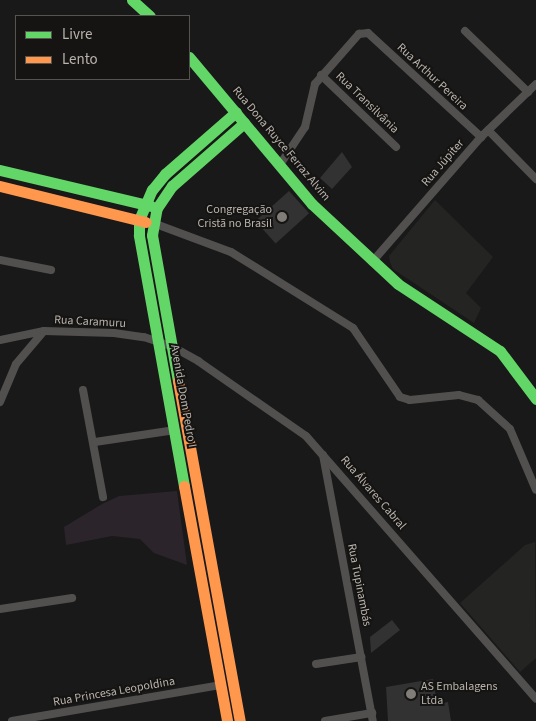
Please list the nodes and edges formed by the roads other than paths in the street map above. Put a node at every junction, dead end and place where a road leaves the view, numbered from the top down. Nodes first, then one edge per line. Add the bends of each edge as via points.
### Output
1 (132, 0) edge
2 (149, 15) edge
3 (465, 31) dead end
4 (190, 58) edge
5 (322, 75) junction
6 (536, 84) edge
7 (528, 92) junction
8 (236, 112) junction
9 (244, 123) junction
10 (488, 130) junction
11 (481, 137) junction
12 (396, 147) dead end
13 (279, 166) junction
14 (0, 170) edge
15 (536, 179) edge
16 (0, 186) edge
17 (144, 205) junction
18 (157, 208) junction
19 (139, 220) junction
20 (153, 223) junction
21 (0, 260) edge
22 (372, 262) junction
23 (51, 270) dead end
24 (44, 331) junction
25 (0, 340) edge
26 (159, 342) junction
27 (173, 347) junction
28 (83, 390) dead end
29 (536, 399) edge
30 (0, 402) edge
31 (175, 430) junction
32 (95, 442) junction
33 (323, 454) junction
34 (536, 490) edge
35 (103, 497) dead end
36 (72, 598) dead end
37 (0, 609) edge
38 (220, 611) junction
39 (208, 614) junction
40 (361, 657) junction
41 (316, 664) dead end
42 (220, 685) junction
43 (536, 699) edge
44 (372, 717) edge
45 (12, 721) edge
46 (227, 721) edge
47 (240, 721) edge
48 (325, 721) edge

1 - 2 street
3 - 7 street
4 - 8 street, Rua Dona Ruyce Ferraz Alvim
5 - 11 street, Rua Arthur Pereira via 352,38 368,33
5 - 12 street, Rua Transilvânia
5 - 13 street via 315,84 300,138
6 - 7 street, Rua Júpiter
7 - 10 street, Rua Júpiter
8 - 9 street, Rua Dona Ruyce Ferraz Alvim
8 - 17 street, Avenida Dom Pedro I via 165,174
9 - 13 street, Rua Dona Ruyce Ferraz Alvim
9 - 18 street, Avenida Dom Pedro I via 172,186
10 - 11 street, Rua Júpiter
10 - 15 street
11 - 22 street, Rua Júpiter
13 - 22 street, Rua Dona Ruyce Ferraz Alvim via 312,204
14 - 17 street
16 - 19 street
17 - 18 street
17 - 19 street, Avenida Dom Pedro I
18 - 20 street, Avenida Dom Pedro I
19 - 20 street
19 - 26 street, Avenida Dom Pedro I
20 - 27 street, Avenida Dom Pedro I via 152,235
20 - 34 street via 231,252 353,328 400,397 410,400 459,396 478,400 510,429
21 - 23 street
22 - 29 street, Rua Dona Ruyce Ferraz Alvim via 398,284 500,351
24 - 25 street
24 - 26 street, Rua Caramuru via 114,333
24 - 30 street, Rua Caramuru via 16,364
26 - 27 street, Rua Álvares Cabral
26 - 31 street, Avenida Dom Pedro I
27 - 33 street, Rua Álvares Cabral via 283,418
27 - 38 street, Avenida Dom Pedro I
28 - 32 street
31 - 32 street
31 - 39 street, Avenida Dom Pedro I
32 - 35 street
33 - 40 street, Rua Tupinambás
33 - 43 street, Rua Álvares Cabral
36 - 37 street
38 - 39 street
38 - 47 street, Avenida Dom Pedro I
39 - 42 street, Avenida Dom Pedro I
40 - 41 street
40 - 44 street, Rua Tupinambás
42 - 45 street, Rua Princesa Leopoldina
42 - 46 street, Avenida Dom Pedro I
44 - 48 street

